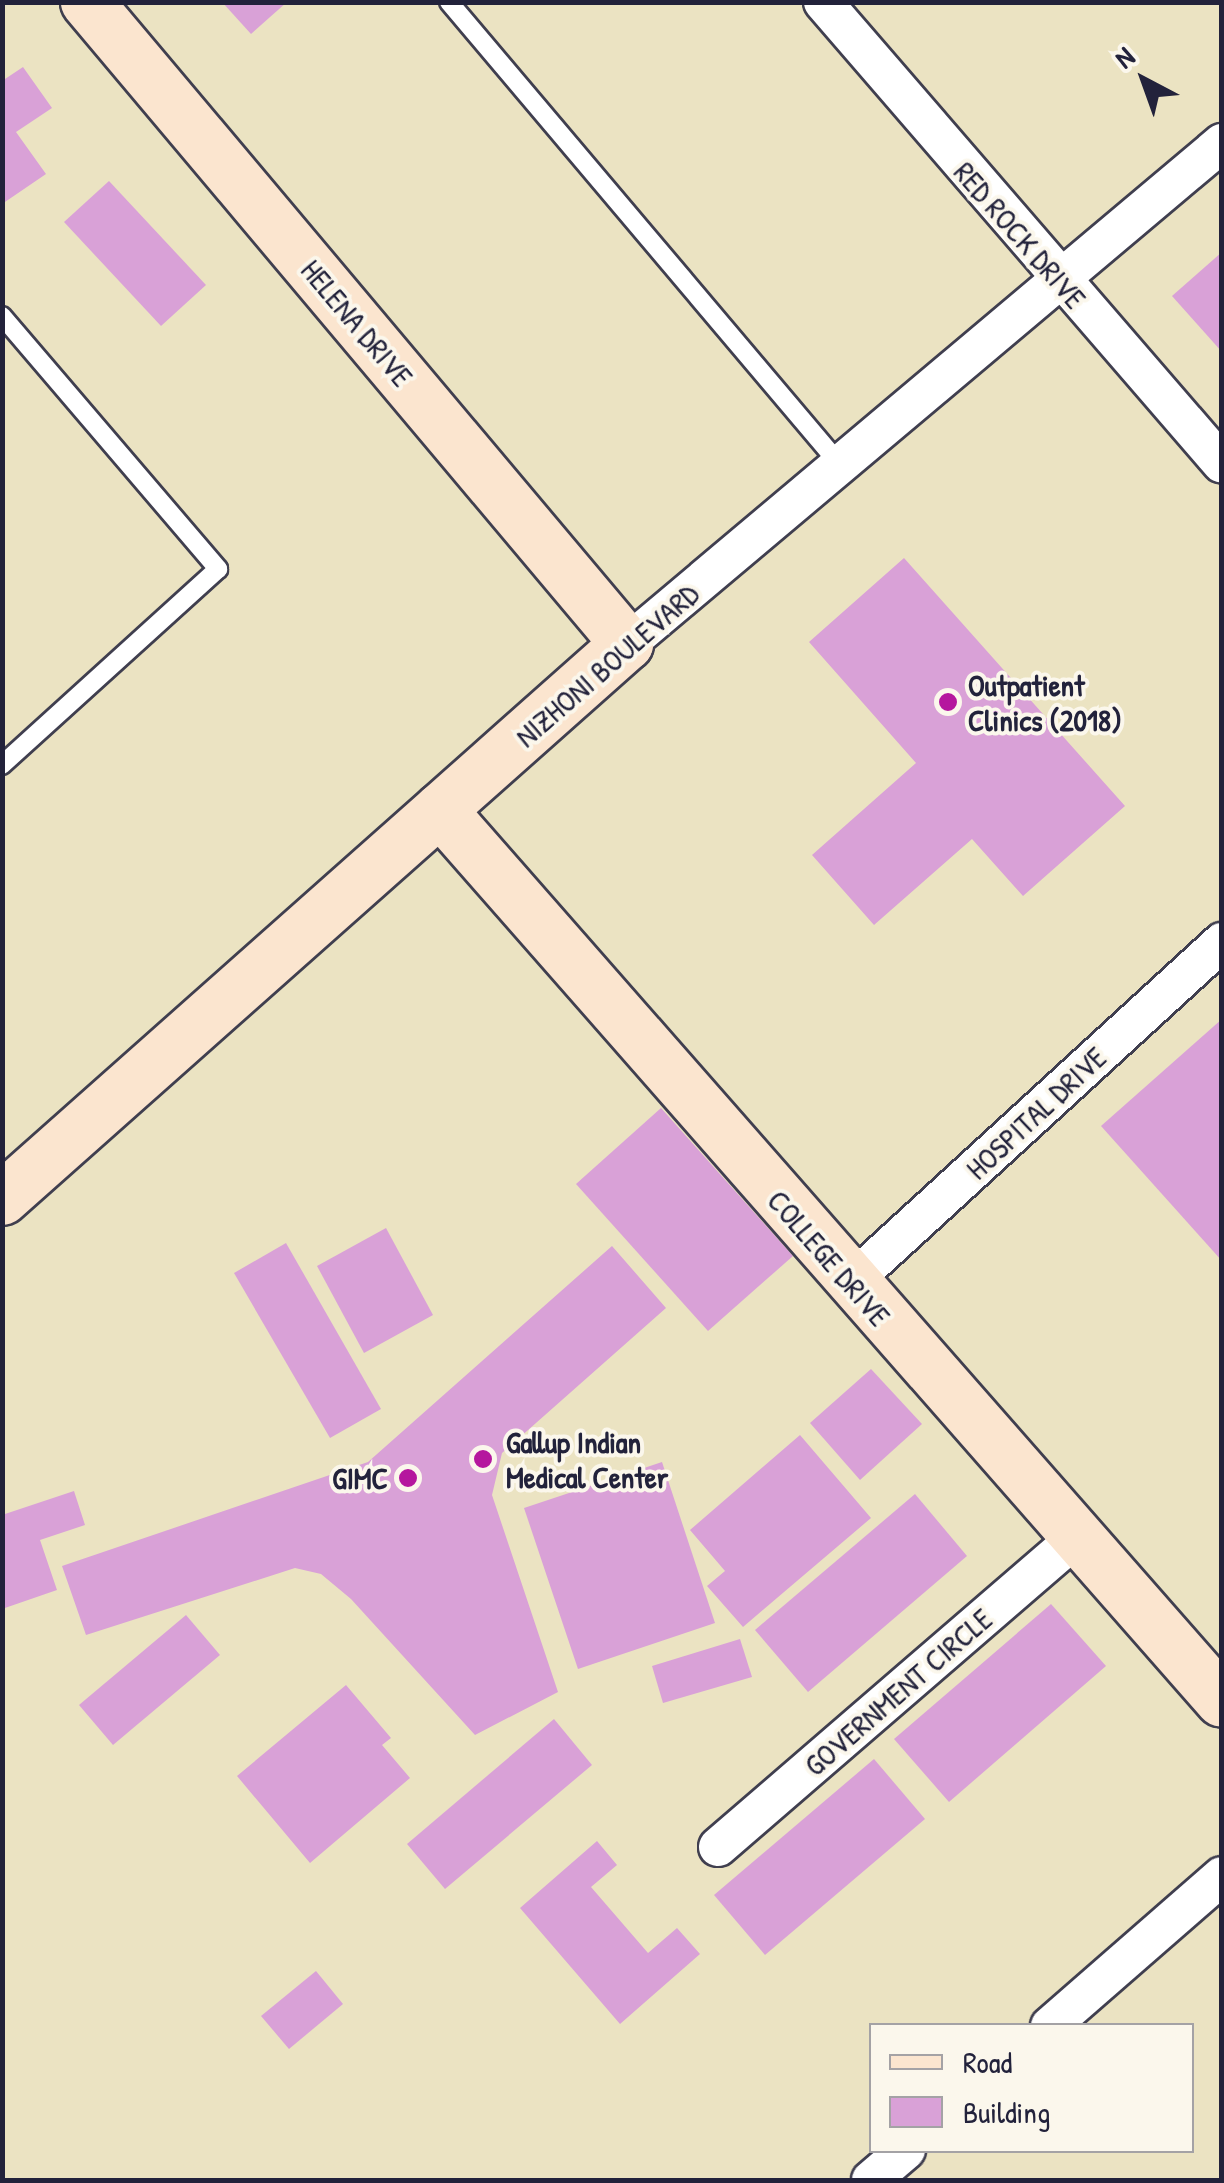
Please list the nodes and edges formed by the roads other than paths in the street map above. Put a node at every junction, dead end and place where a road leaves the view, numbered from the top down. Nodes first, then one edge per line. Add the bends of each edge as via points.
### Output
1 (87, 2) edge
2 (449, 2) edge
3 (823, 2) edge
4 (1222, 143) edge
5 (1060, 283) junction
6 (2, 316) edge
7 (1222, 464) edge
8 (842, 467) junction
9 (627, 644) junction
10 (2, 765) edge
11 (440, 810) junction
12 (1222, 942) edge
13 (2, 1199) edge
14 (850, 1283) junction
15 (1078, 1536) junction
16 (1222, 1702) edge
17 (718, 1847) dead end
18 (1222, 1876) edge
19 (1053, 2023) edge
20 (903, 2153) edge
21 (872, 2180) edge

1 - 9 main road, HELENA DRIVE
2 - 8 lane
3 - 5 street, RED ROCK DRIVE
4 - 5 street, NIZHONI BOULEVARD
5 - 7 street, RED ROCK DRIVE
5 - 8 street, NIZHONI BOULEVARD
6 - 10 lane via 218,569
8 - 9 street, NIZHONI BOULEVARD
9 - 11 main road, NIZHONI BOULEVARD
11 - 13 main road, NIZHONI BOULEVARD
11 - 14 main road, COLLEGE DRIVE
12 - 14 street, HOSPITAL DRIVE
14 - 15 main road, COLLEGE DRIVE
15 - 16 main road, COLLEGE DRIVE
15 - 17 street, GOVERNMENT CIRCLE
18 - 19 street
20 - 21 street

